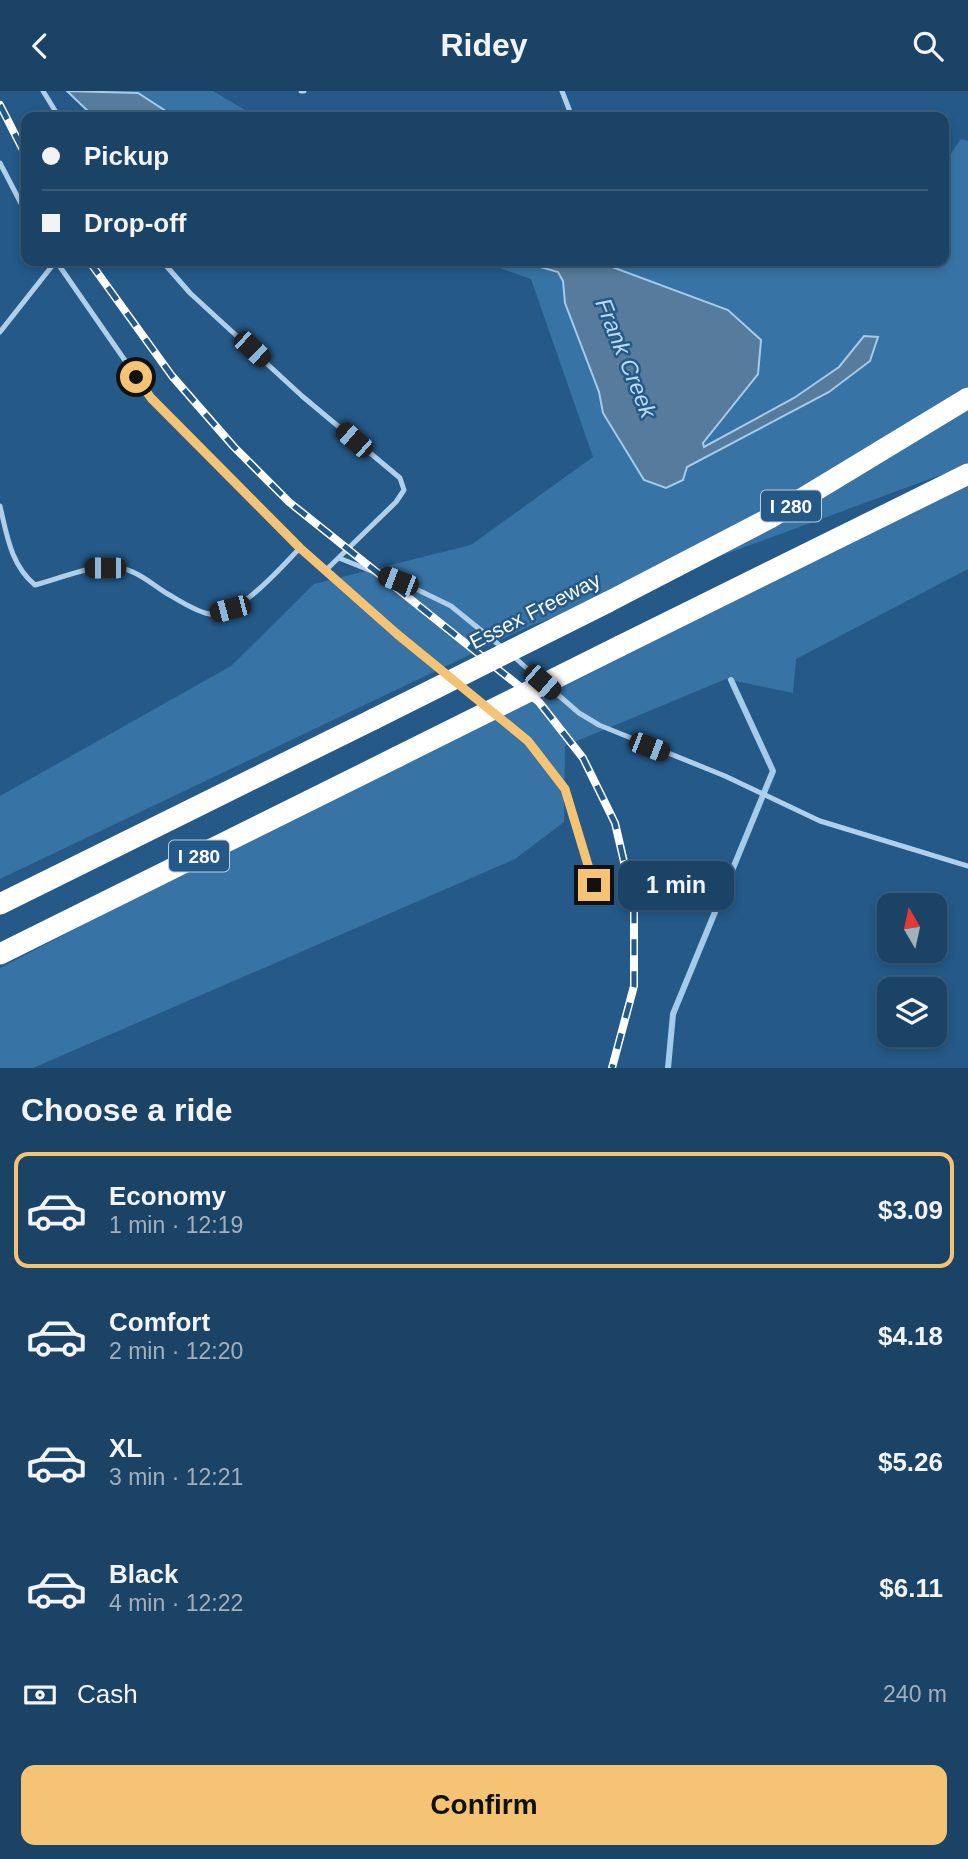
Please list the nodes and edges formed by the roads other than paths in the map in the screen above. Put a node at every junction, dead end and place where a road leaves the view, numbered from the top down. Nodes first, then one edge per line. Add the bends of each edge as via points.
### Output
1 (43, 91) edge
2 (562, 91) edge
3 (56, 112) edge
4 (570, 112) edge
5 (0, 163) edge
6 (21, 203) edge
7 (52, 266) edge
8 (59, 266) edge
9 (166, 266) edge
10 (0, 333) edge
11 (968, 398) edge
12 (968, 474) edge
13 (0, 506) edge
14 (300, 548) junction
15 (339, 558) junction
16 (325, 571) junction
17 (968, 866) edge
18 (594, 885) dead end
19 (0, 904) edge
20 (0, 954) edge

1 - 3 lane
2 - 4 lane
5 - 6 lane
7 - 10 lane
8 - 14 lane via 151,398
9 - 15 lane via 302,396 400,478 404,490
11 - 19 highway, Essex Freeway / I 280, bridge via 817,492 608,603
12 - 20 highway, I 280, bridge
13 - 14 lane via 20,573 35,585 91,568 120,568 211,615 247,599
14 - 16 lane
15 - 16 lane
15 - 17 lane via 451,606 599,725 820,821
16 - 18 lane via 528,741 565,789

